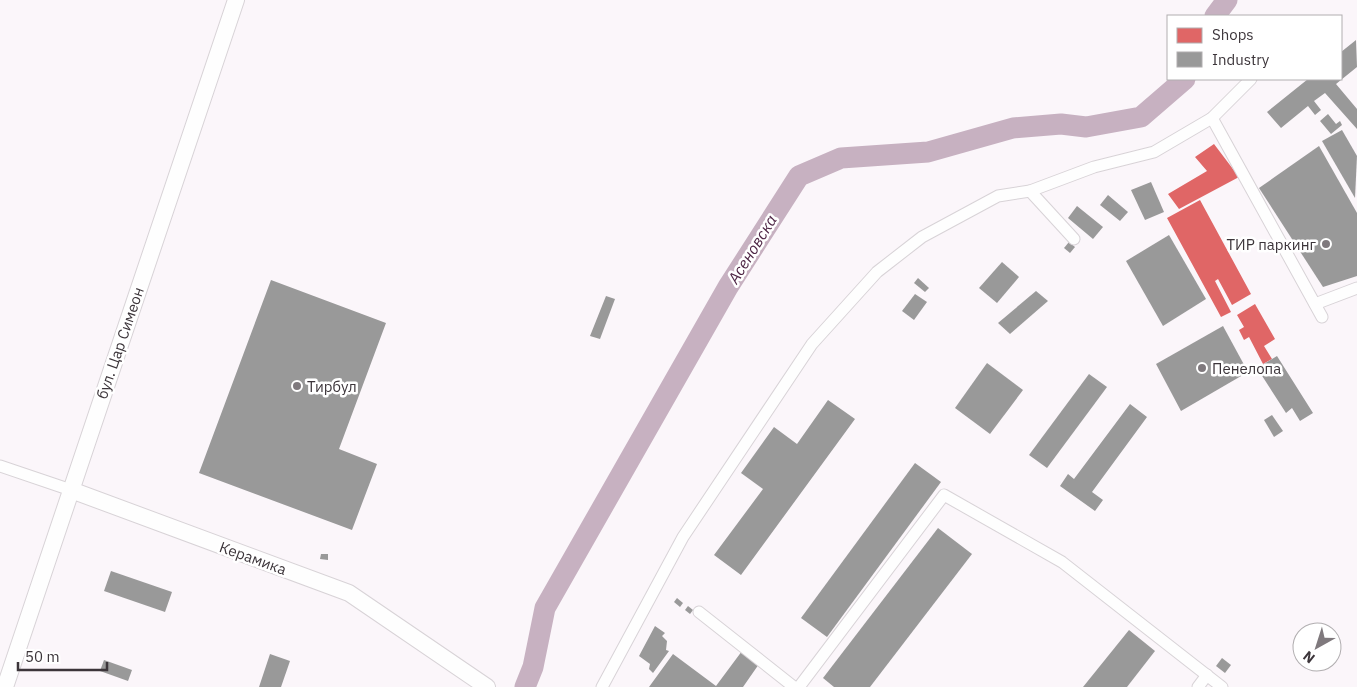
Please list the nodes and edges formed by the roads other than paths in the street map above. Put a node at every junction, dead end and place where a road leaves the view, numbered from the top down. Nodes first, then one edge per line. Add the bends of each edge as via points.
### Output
1 (236, 0) edge
2 (1250, 80) edge
3 (1212, 118) junction
4 (1030, 191) junction
5 (1074, 239) dead end
6 (1357, 288) edge
7 (1315, 304) junction
8 (1322, 317) dead end
9 (0, 466) edge
10 (71, 490) junction
11 (699, 612) dead end
12 (1207, 676) junction
13 (5, 687) edge
14 (487, 687) edge
15 (602, 687) edge
16 (794, 687) edge
17 (799, 687) edge
18 (1198, 687) edge
19 (1222, 687) edge

1 - 10 main road, бул. Цар Симеон
2 - 3 street
3 - 4 street via 1154,152 1094,167
3 - 7 street
4 - 5 street
4 - 15 street via 998,196 922,237 877,272 812,344 684,537
6 - 7 street
7 - 8 street
9 - 10 street, Керамика
10 - 13 main road, бул. Цар Симеон
10 - 14 main road, Керамика via 349,593
11 - 16 street
12 - 17 street via 1062,562 944,495
12 - 18 street
12 - 19 street

